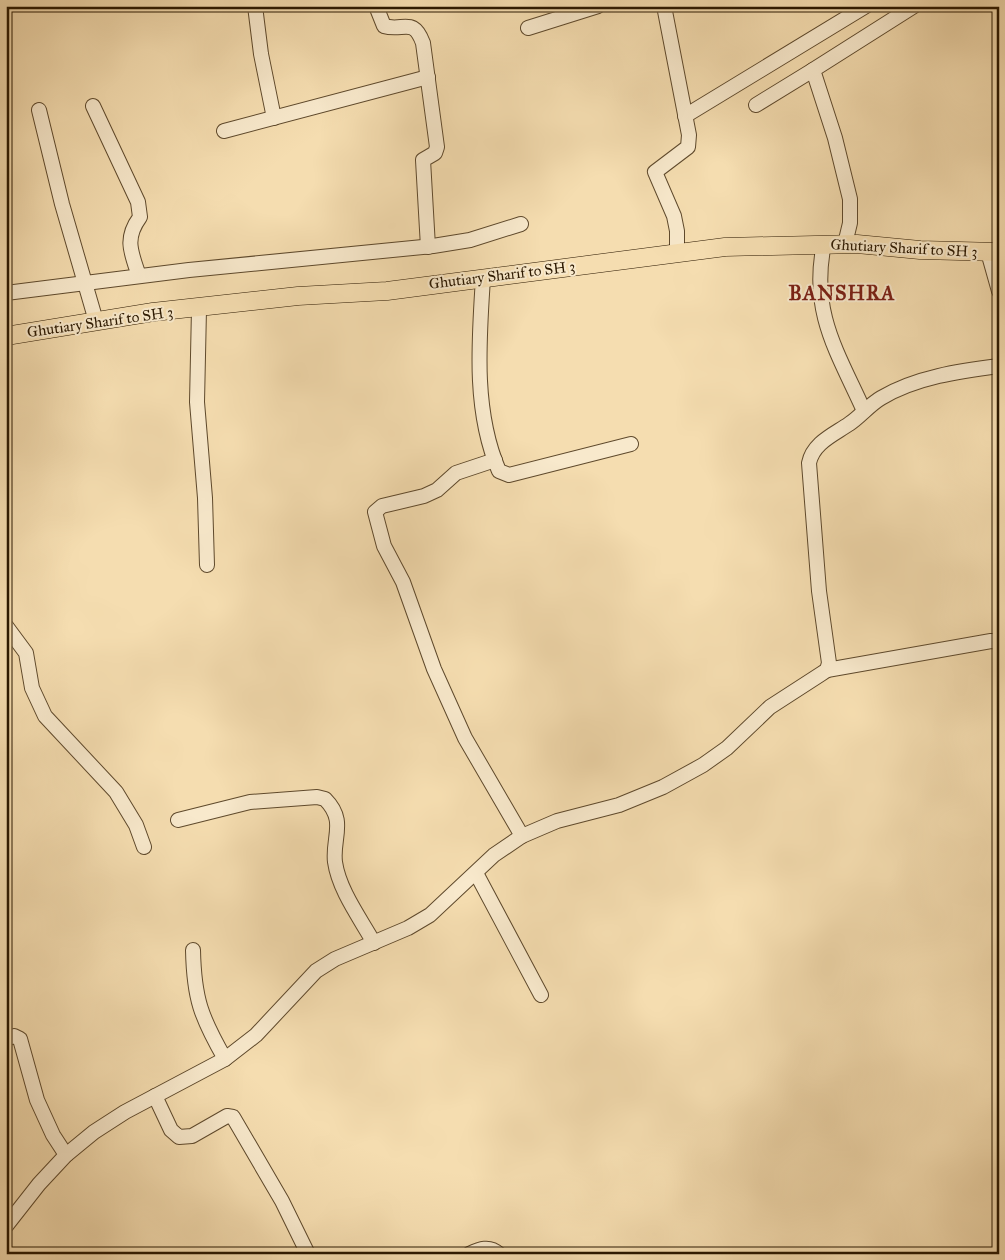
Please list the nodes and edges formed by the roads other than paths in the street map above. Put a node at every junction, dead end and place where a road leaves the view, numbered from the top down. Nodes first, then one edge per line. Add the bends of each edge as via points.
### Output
1 (255, 6) edge
2 (376, 6) edge
3 (598, 6) edge
4 (664, 6) edge
5 (866, 6) edge
6 (914, 6) edge
7 (528, 28) dead end
8 (813, 70) junction
9 (428, 77) junction
10 (756, 105) dead end
11 (93, 106) dead end
12 (39, 110) dead end
13 (274, 118) junction
14 (687, 127) junction
15 (224, 131) dead end
16 (521, 224) dead end
17 (824, 244) junction
18 (846, 244) junction
19 (428, 247) junction
20 (993, 252) edge
21 (677, 253) junction
22 (139, 276) junction
23 (483, 278) junction
24 (86, 288) junction
25 (999, 291) edge
26 (6, 293) edge
27 (199, 308) junction
28 (94, 317) junction
29 (6, 336) edge
30 (999, 366) edge
31 (864, 411) junction
32 (631, 444) dead end
33 (495, 460) junction
34 (207, 565) dead end
35 (6, 626) edge
36 (998, 641) edge
37 (827, 670) junction
38 (178, 820) dead end
39 (522, 836) junction
40 (144, 847) dead end
41 (476, 873) junction
42 (374, 943) junction
43 (193, 950) dead end
44 (542, 995) dead end
45 (6, 1039) edge
46 (225, 1059) junction
47 (155, 1096) junction
48 (66, 1156) junction
49 (6, 1226) edge
50 (308, 1254) edge
51 (469, 1254) edge
52 (499, 1254) edge

1 - 13 street
2 - 9 street via 384,26 407,25 417,31 423,43
3 - 7 street
4 - 14 street
5 - 14 street
6 - 8 street
8 - 10 street
8 - 18 street via 850,198
9 - 13 street
9 - 19 street via 436,150 423,160
11 - 22 street via 138,202 140,217 132,226 130,245
12 - 24 street
13 - 15 street
14 - 21 street via 688,147 654,172 674,216
16 - 19 street via 470,240
17 - 18 main road, Ghutiary Sharif to SH 3
17 - 21 main road, Ghutiary Sharif to SH 3 via 724,247
17 - 31 street via 818,279 824,320
18 - 20 main road, Ghutiary Sharif to SH 3
19 - 22 street
20 - 25 street
21 - 23 main road, Ghutiary Sharif to SH 3
22 - 24 street
23 - 27 main road, Ghutiary Sharif to SH 3 via 387,291 298,296
23 - 33 street via 479,372 486,426
24 - 26 street
24 - 28 street
27 - 28 main road, Ghutiary Sharif to SH 3
27 - 34 street via 197,402
28 - 29 main road, Ghutiary Sharif to SH 3
30 - 31 street via 933,377 892,392
31 - 37 street via 815,448 809,463 829,663
32 - 33 street via 509,475 498,471
33 - 39 street via 456,474 424,496 382,506 375,512 384,546 403,582 438,678 470,746
35 - 40 street via 26,653 32,688 45,716 116,792 136,825
36 - 37 street
37 - 39 street via 770,707 727,748 703,765 634,799 557,821
38 - 42 street via 250,802 325,798 338,825 336,868
39 - 41 street via 508,843
41 - 42 street via 430,915
41 - 44 street
42 - 46 street via 335,959 316,972 256,1035
43 - 46 street via 196,996 201,1014
45 - 48 street via 14,1036 20,1039 37,1100
46 - 47 street
47 - 48 street via 94,1132
47 - 50 street via 171,1130 179,1137 192,1136 227,1116 233,1117 282,1201
48 - 49 street
51 - 52 street via 485,1248

